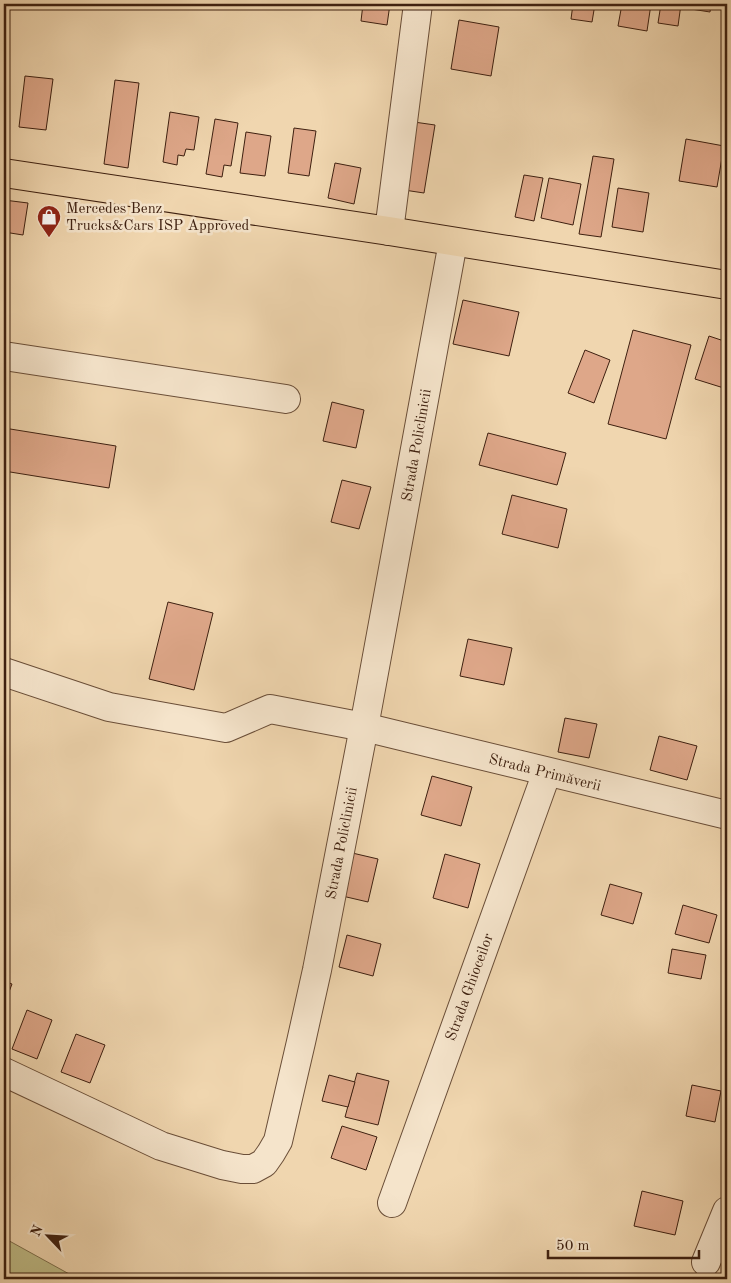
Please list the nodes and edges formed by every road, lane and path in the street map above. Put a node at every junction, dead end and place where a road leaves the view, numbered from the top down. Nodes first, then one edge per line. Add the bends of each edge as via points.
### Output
1 (418, 4) edge
2 (4, 173) edge
3 (389, 231) junction
4 (453, 242) junction
5 (727, 285) edge
6 (4, 356) edge
7 (286, 399) dead end
8 (4, 672) edge
9 (364, 727) junction
10 (547, 772) junction
11 (727, 813) edge
12 (4, 1072) edge
13 (392, 1203) dead end
14 (727, 1211) edge
15 (706, 1262) dead end

1 - 3 street
2 - 3 main road
3 - 4 main road
4 - 5 main road
4 - 9 street, Strada Policlinicii
6 - 7 street
8 - 9 street, Strada Primăverii via 109,706 226,728 270,709
9 - 10 street, Strada Primăverii
9 - 12 street, Strada Policlinicii via 301,1042 278,1141 264,1164 242,1169 161,1146
10 - 11 street, Strada Primăverii
10 - 13 street, Strada Ghioceilor
14 - 15 street

